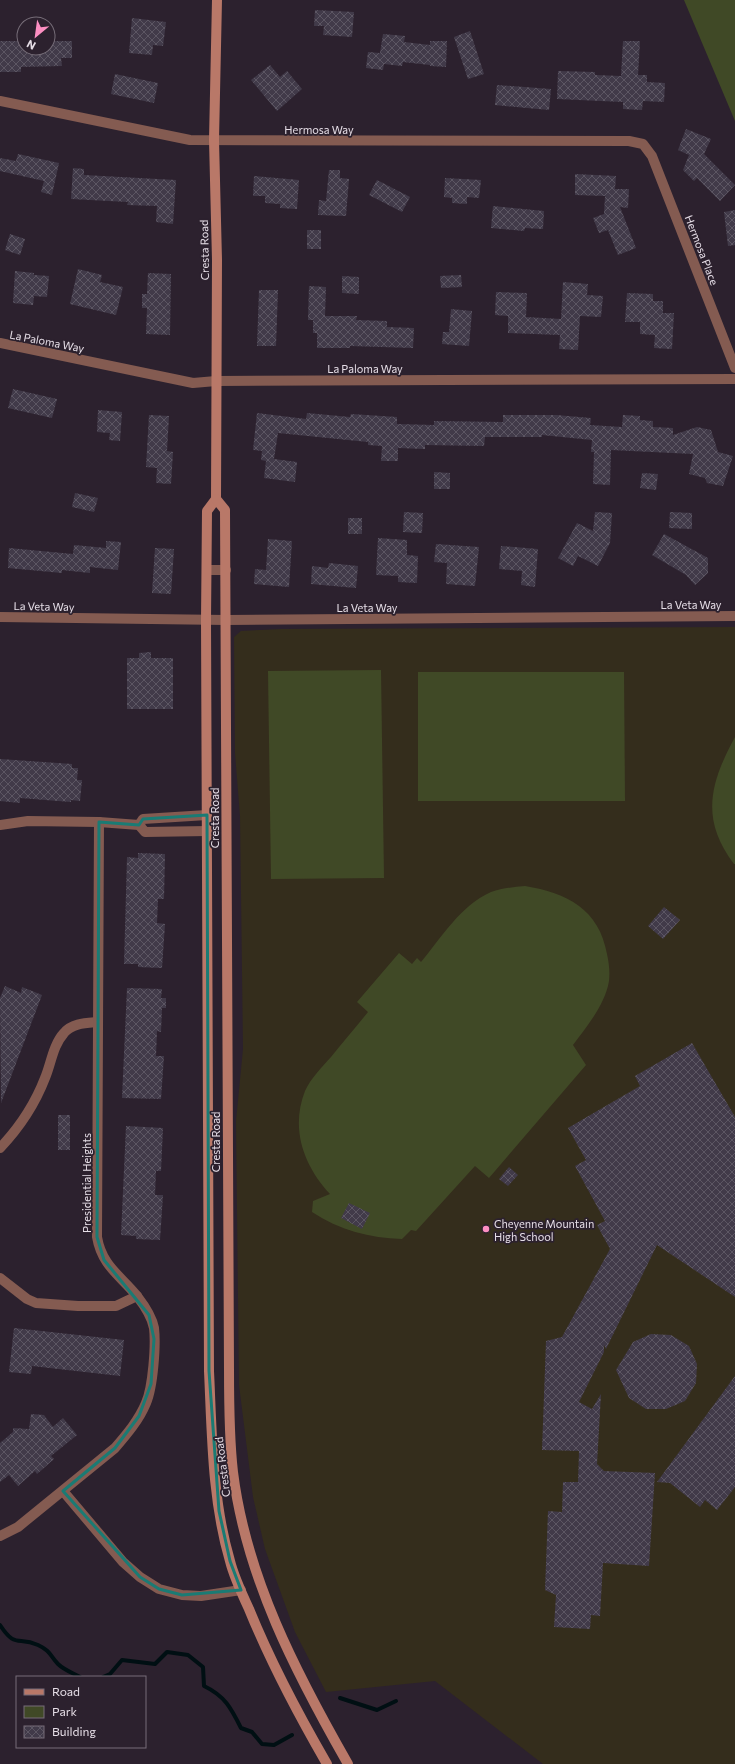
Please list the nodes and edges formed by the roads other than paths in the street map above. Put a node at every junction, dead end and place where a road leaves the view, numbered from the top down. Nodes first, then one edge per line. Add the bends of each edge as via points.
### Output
1 (217, 0) edge
2 (0, 101) edge
3 (214, 140) junction
4 (642, 144) joint
5 (0, 343) edge
6 (735, 368) edge
7 (735, 379) edge
8 (216, 381) junction
9 (216, 499) junction
10 (207, 570) junction
11 (226, 570) junction
12 (735, 616) edge
13 (0, 617) edge
14 (206, 620) junction
15 (226, 620) junction
16 (207, 815) junction
17 (100, 822) junction
18 (0, 825) edge
19 (139, 825) junction
20 (208, 831) junction
21 (98, 1022) junction
22 (0, 1148) edge
23 (0, 1278) edge
24 (137, 1296) junction
25 (63, 1491) junction
26 (0, 1536) edge
27 (241, 1590) junction
28 (327, 1764) edge
29 (348, 1764) edge

1 - 3 main road, Cresta Road
2 - 3 street, Hermosa Way via 190,140
3 - 4 street, Hermosa Way via 629,141
3 - 8 main road, Cresta Road via 217,260
4 - 6 street, Hermosa Place via 652,156
5 - 8 street, La Paloma Way via 193,383
7 - 8 street, La Paloma Way
8 - 9 main road, Cresta Road
9 - 10 main road, Cresta Road via 207,511
9 - 11 main road, Cresta Road via 225,510
10 - 11 street
10 - 14 main road, Cresta Road
11 - 15 main road, Cresta Road
12 - 15 street, La Veta Way
13 - 14 street, La Veta Way
14 - 15 street, La Veta Way
14 - 16 main road, Cresta Road
15 - 29 main road, Cresta Road via 229,1369 233,1472 239,1508 261,1587 316,1708
16 - 19 street via 143,819
16 - 20 main road, Cresta Road
17 - 18 street via 28,821
17 - 19 street
17 - 21 street, Presidential Heights
19 - 20 street via 145,832
20 - 27 main road, Cresta Road via 212,1440 219,1511 230,1561
21 - 22 street via 75,1025 64,1032 38,1095 26,1116
21 - 24 street, Presidential Heights via 97,1237 104,1260
23 - 24 street via 36,1303 116,1306
24 - 25 street, Presidential Heights via 154,1327 151,1384 146,1402 128,1433 115,1448
25 - 26 street, Presidential Heights via 18,1527
25 - 27 street via 123,1562 159,1589 182,1595 201,1596
27 - 28 main road, Cresta Road via 270,1658

